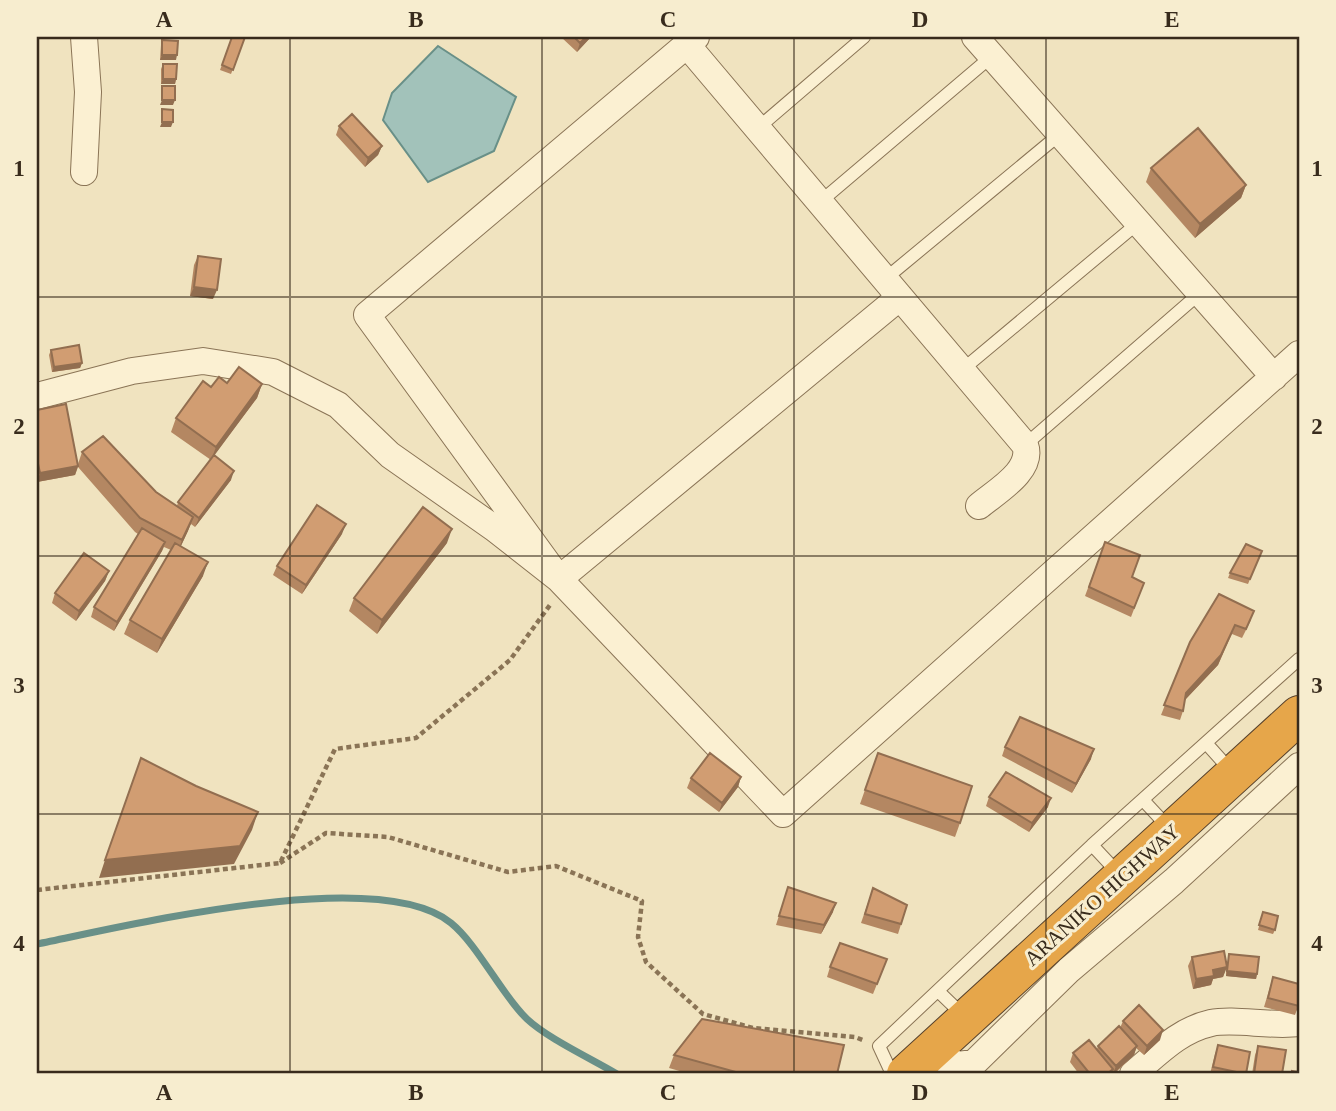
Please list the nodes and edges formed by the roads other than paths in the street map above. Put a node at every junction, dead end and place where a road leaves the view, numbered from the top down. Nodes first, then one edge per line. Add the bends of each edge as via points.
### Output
1 (84, 37) edge
2 (864, 37) edge
3 (691, 41) edge
4 (983, 46) edge
5 (758, 128) junction
6 (1060, 134) junction
7 (85, 172) dead end
8 (820, 202) junction
9 (1138, 223) junction
10 (893, 288) junction
11 (1200, 293) junction
12 (1299, 354) edge
13 (962, 370) junction
14 (1274, 377) junction
15 (37, 396) edge
16 (1025, 445) junction
17 (979, 506) dead end
18 (559, 579) junction
19 (1299, 659) edge
20 (1298, 718) edge
21 (1206, 743) junction
22 (1299, 766) edge
23 (1234, 774) junction
24 (1143, 800) junction
25 (1172, 831) junction
26 (1092, 845) junction
27 (1122, 877) junction
28 (938, 991) junction
29 (966, 1018) junction
30 (1299, 1023) edge
31 (917, 1064) edge
32 (892, 1074) edge
33 (1133, 1074) edge

1 - 7 street via 88,92
2 - 5 lane
3 - 5 street
3 - 18 street via 367,315
4 - 6 street
4 - 8 lane
5 - 8 street
6 - 9 street
6 - 10 lane
8 - 10 street
9 - 11 street
9 - 13 lane
10 - 13 street
10 - 18 street
11 - 14 street
11 - 16 lane
12 - 14 street
13 - 16 street
14 - 18 street via 783,814
15 - 18 street via 132,371 203,361 273,372 338,405 390,455
16 - 17 street via 1026,465
19 - 21 lane
20 - 23 highway, ARANIKO HIGHWAY
21 - 23 lane
21 - 24 lane
22 - 31 street via 1069,970 974,1063
23 - 25 highway, ARANIKO HIGHWAY
24 - 25 lane
24 - 26 lane
25 - 27 highway, ARANIKO HIGHWAY
26 - 27 lane
26 - 28 lane
27 - 29 highway, ARANIKO HIGHWAY
28 - 29 lane
28 - 32 lane via 879,1046
29 - 31 highway, ARANIKO HIGHWAY
30 - 33 street via 1212,1023 1176,1037

